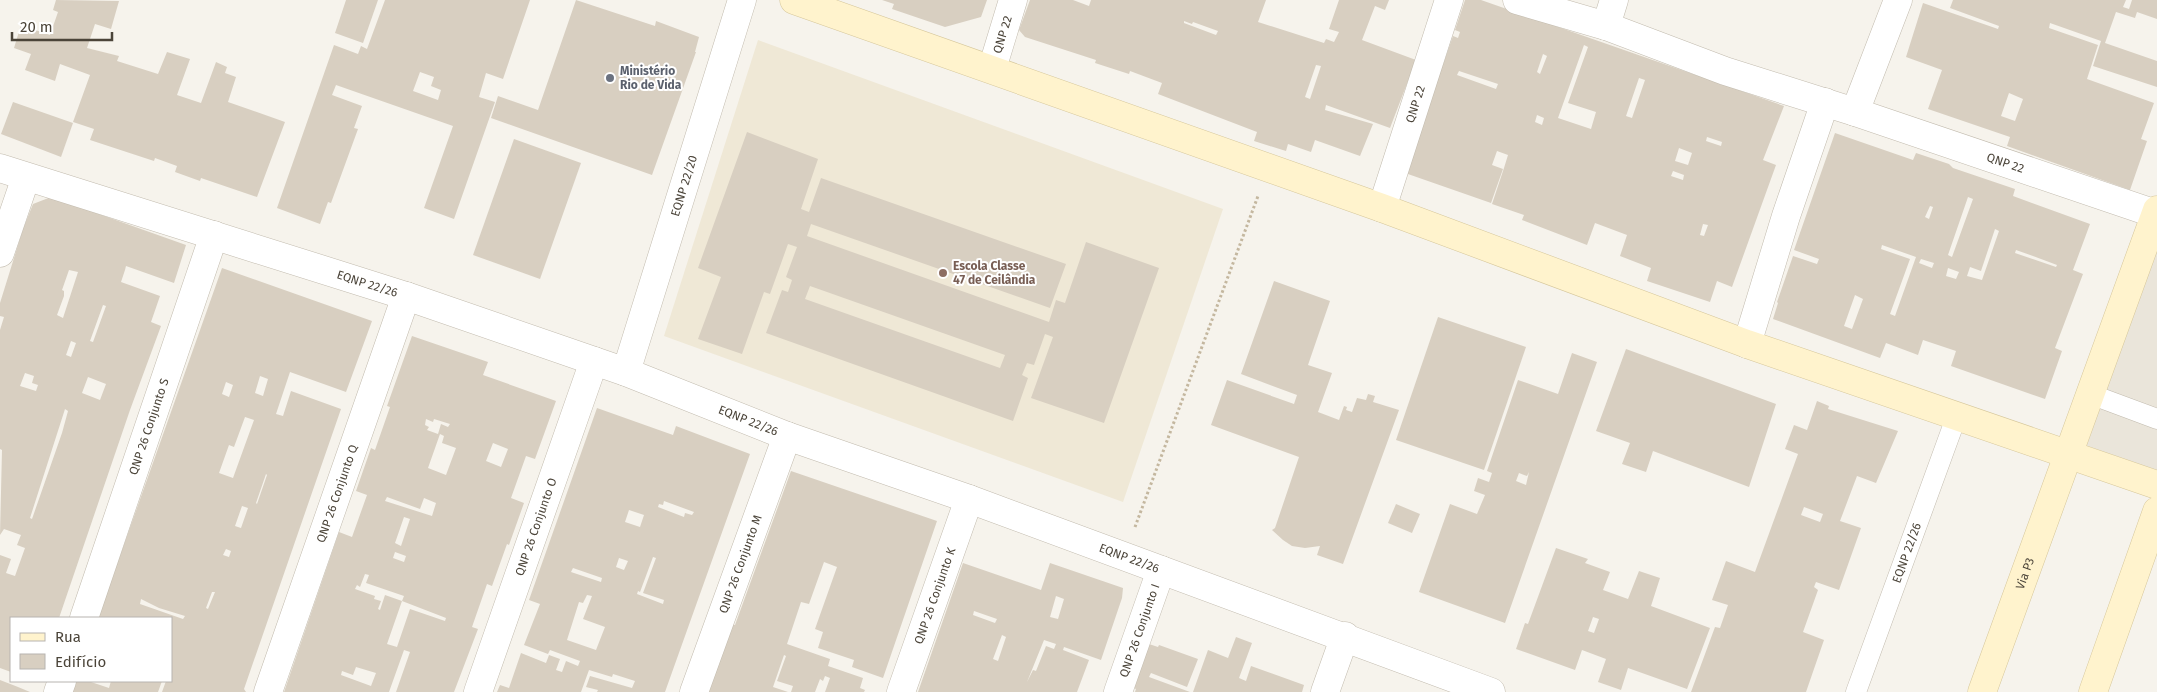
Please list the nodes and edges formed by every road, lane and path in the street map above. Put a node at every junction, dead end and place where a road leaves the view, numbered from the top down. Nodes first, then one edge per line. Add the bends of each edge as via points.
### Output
1 (742, 0) edge
2 (794, 0) edge
3 (1013, 0) edge
4 (1449, 0) edge
5 (1517, 0) edge
6 (1614, 0) edge
7 (1898, 0) edge
8 (1606, 26) junction
9 (992, 69) junction
10 (1825, 102) junction
11 (1855, 112) junction
12 (0, 168) edge
13 (1268, 169) junction
14 (26, 177) junction
15 (1382, 208) junction
16 (2156, 212) edge
17 (214, 235) junction
18 (0, 254) edge
19 (406, 296) junction
20 (1747, 344) junction
21 (594, 361) junction
22 (626, 372) junction
23 (2090, 394) junction
24 (1958, 415) junction
25 (2157, 419) edge
26 (787, 436) junction
27 (2067, 455) junction
28 (2157, 485) edge
29 (969, 499) junction
30 (2157, 511) edge
31 (1123, 557) junction
32 (1161, 570) junction
33 (84, 617) edge
34 (1345, 636) junction
35 (268, 692) edge
36 (478, 692) edge
37 (694, 692) edge
38 (901, 692) edge
39 (1118, 692) edge
40 (1325, 692) edge
41 (1491, 692) edge
42 (1856, 692) edge
43 (1982, 692) edge
44 (2093, 692) edge

1 - 22 street, EQNP 22/20
2 - 9 street
3 - 9 street, QNP 22
4 - 15 street, QNP 22
5 - 8 street, QNP 22
6 - 8 street
7 - 11 street
8 - 10 street, QNP 22 via 1725,71
9 - 13 street
10 - 11 street, QNP 22
10 - 20 street
11 - 16 street, QNP 22
12 - 14 street, EQNP 22/26
13 - 15 street
13 - 31 path
14 - 17 street, EQNP 22/26
14 - 18 street
15 - 20 street
16 - 23 street, Via P3
17 - 19 street, EQNP 22/26
17 - 33 street, QNP 26 Conjunto S
19 - 21 street, EQNP 22/26
19 - 35 street, QNP 26 Conjunto Q
20 - 24 street
21 - 22 street, EQNP 22/26
21 - 36 street, QNP 26 Conjunto O
22 - 26 street, EQNP 22/26
23 - 25 lane
23 - 27 street, Via P3
24 - 27 street
24 - 42 lane, EQNP 22/26
26 - 29 street, EQNP 22/26
26 - 37 street, QNP 26 Conjunto M
27 - 28 street
27 - 43 street, Via P3
29 - 31 street, EQNP 22/26
29 - 38 street, QNP 26 Conjunto K
30 - 44 street
31 - 32 street, EQNP 22/26
32 - 34 street, EQNP 22/26
32 - 39 street, QNP 26 Conjunto I
34 - 40 street
34 - 41 street, EQNP 22/26

